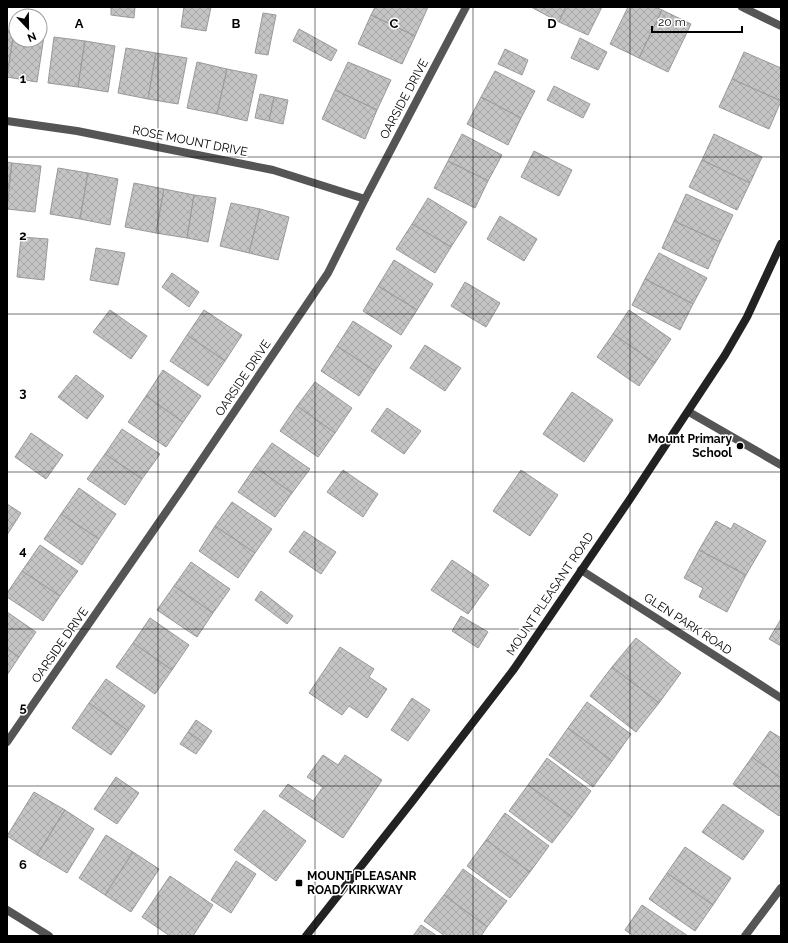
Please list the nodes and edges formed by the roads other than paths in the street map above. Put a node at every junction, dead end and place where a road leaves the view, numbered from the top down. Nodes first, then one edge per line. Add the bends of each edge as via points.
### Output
1 (466, 7) edge
2 (742, 7) edge
3 (781, 26) edge
4 (7, 121) edge
5 (365, 199) junction
6 (781, 244) edge
7 (689, 412) junction
8 (781, 465) edge
9 (581, 570) junction
10 (781, 698) edge
11 (7, 742) edge
12 (781, 888) edge
13 (7, 910) edge
14 (49, 936) edge
15 (306, 936) edge
16 (745, 936) edge

1 - 5 street, OARSIDE DRIVE
2 - 3 street
4 - 5 street, ROSE MOUNT DRIVE via 77,131 273,170
5 - 11 street, OARSIDE DRIVE via 328,273 182,490
6 - 7 street, MOUNT PLEASANT ROAD via 748,317
7 - 8 street
7 - 9 street, MOUNT PLEASANT ROAD
9 - 10 street, GLEN PARK ROAD
9 - 15 street, MOUNT PLEASANT ROAD via 514,669
12 - 16 street
13 - 14 street

